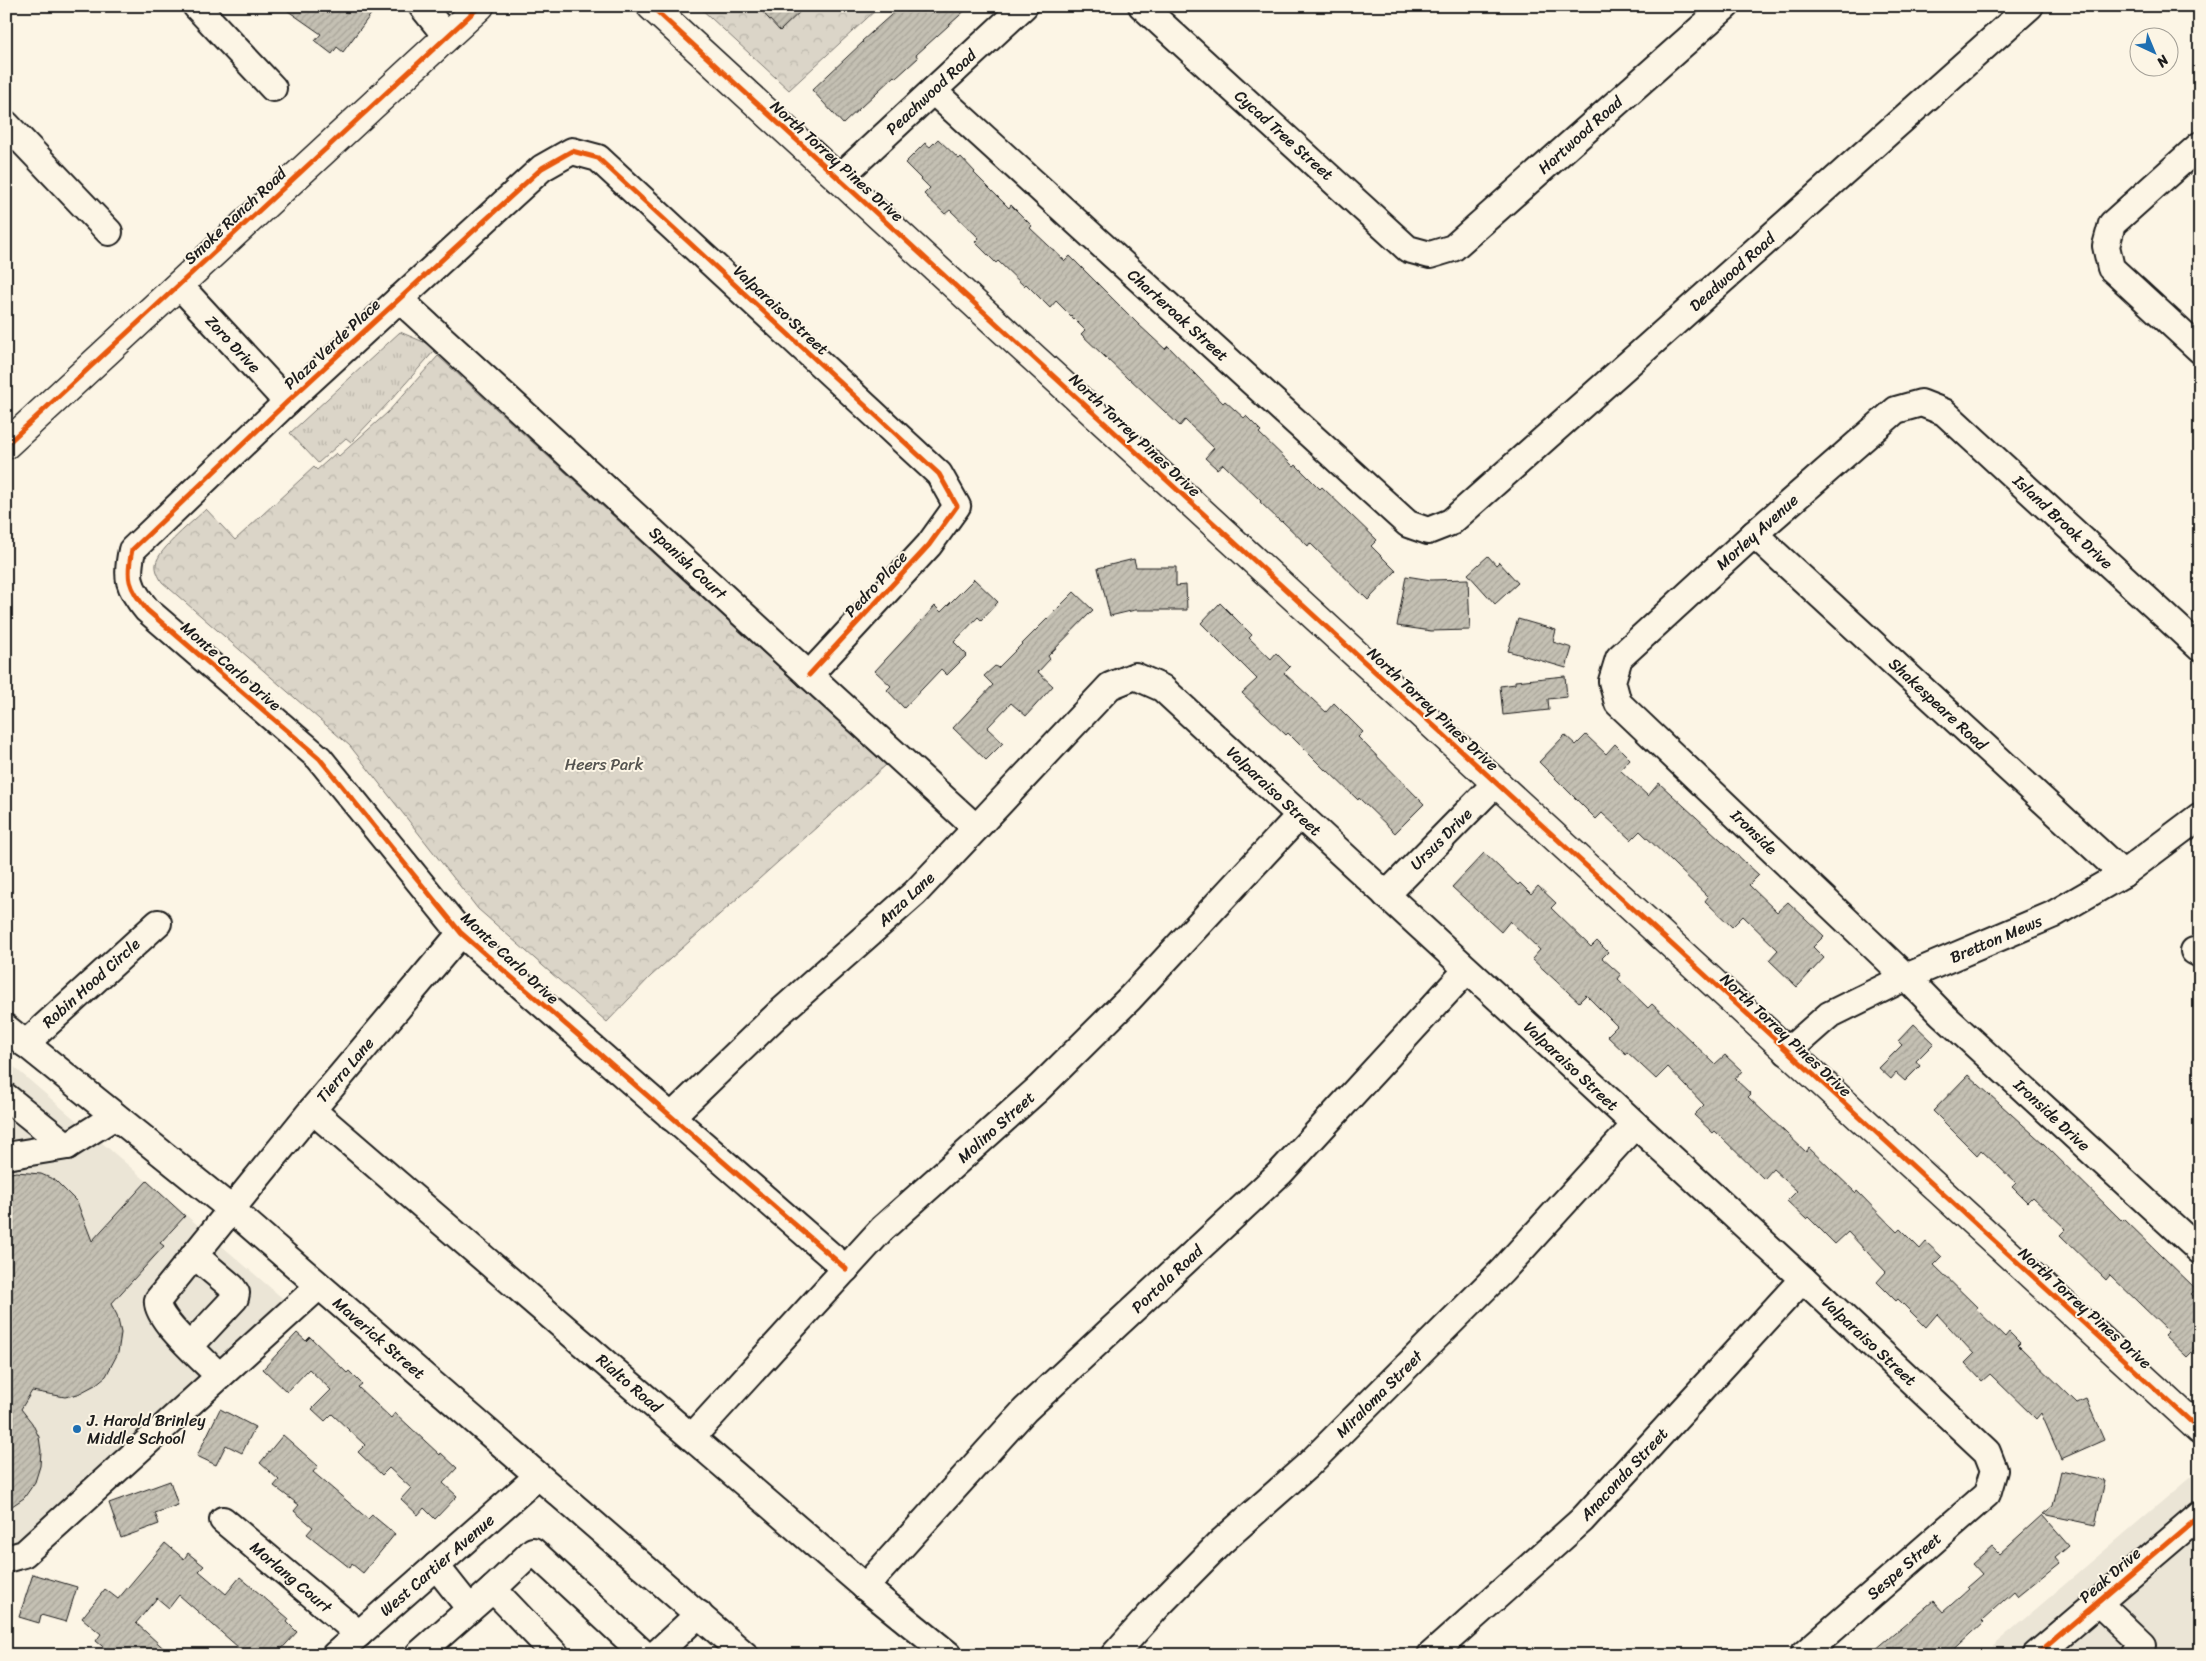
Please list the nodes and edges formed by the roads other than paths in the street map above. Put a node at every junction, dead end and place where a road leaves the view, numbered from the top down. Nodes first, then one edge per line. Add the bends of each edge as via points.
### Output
1 (196, 6) edge
2 (422, 6) edge
3 (480, 6) edge
4 (650, 6) edge
5 (1024, 6) edge
6 (1142, 6) edge
7 (1726, 6) edge
8 (2030, 6) edge
9 (446, 37) junction
10 (273, 88) dead end
11 (933, 91) junction
12 (6, 124) edge
13 (2200, 145) edge
14 (572, 151) joint
15 (838, 179) junction
16 (109, 232) dead end
17 (1430, 255) joint
18 (179, 285) junction
19 (399, 299) junction
20 (2200, 350) edge
21 (287, 402) junction
22 (1921, 403) joint
23 (6, 445) edge
24 (957, 506) joint
25 (1428, 531) joint
26 (1754, 534) junction
27 (128, 573) joint
28 (2200, 648) edge
29 (809, 674) junction
30 (1134, 676) joint
31 (1612, 680) joint
32 (1496, 784) junction
33 (1300, 815) junction
34 (2200, 816) edge
35 (976, 828) junction
36 (2123, 874) junction
37 (1386, 895) junction
38 (158, 923) dead end
39 (461, 933) junction
40 (1467, 970) junction
41 (1906, 977) junction
42 (15, 1036) edge
43 (1787, 1052) junction
44 (6, 1097) edge
45 (312, 1110) junction
46 (116, 1116) junction
47 (671, 1118) junction
48 (1635, 1124) junction
49 (67, 1146) junction
50 (6, 1156) edge
51 (231, 1209) junction
52 (2200, 1251) edge
53 (194, 1255) junction
54 (846, 1268) junction
55 (1803, 1279) junction
56 (319, 1286) junction
57 (190, 1346) junction
58 (219, 1376) junction
59 (2200, 1430) edge
60 (692, 1437) junction
61 (1994, 1470) joint
62 (538, 1476) junction
63 (2200, 1515) edge
64 (224, 1520) dead end
65 (6, 1558) edge
66 (436, 1566) junction
67 (866, 1587) junction
68 (493, 1588) junction
69 (2098, 1602) junction
70 (470, 1609) junction
71 (699, 1614) junction
72 (359, 1634) junction
73 (335, 1655) edge
74 (418, 1655) edge
75 (556, 1655) edge
76 (645, 1655) edge
77 (655, 1655) edge
78 (746, 1655) edge
79 (949, 1655) edge
80 (1114, 1655) edge
81 (1431, 1655) edge
82 (1803, 1655) edge
83 (2036, 1655) edge
84 (2134, 1655) edge

1 - 10 street
2 - 9 street
3 - 9 main road, Smoke Ranch Road
4 - 15 main road, North Torrey Pines Drive
5 - 11 street, Peachwood Road
6 - 17 street, Cycad Tree Street via 1408,249
7 - 17 street, Hartwood Road via 1452,248
8 - 25 street, Deadwood Road via 1451,522
9 - 18 main road, Smoke Ranch Road
11 - 15 street, Peachwood Road
11 - 25 street, Charteroak Street via 1408,524
12 - 16 street
13 - 20 street via 2112,224 2106,246 2111,268
14 - 19 street, Plaza Verde Place via 542,168
14 - 24 street, Valparaiso Street via 598,158 940,474
15 - 32 main road, North Torrey Pines Drive
18 - 21 street, Zoro Drive
18 - 23 main road, Smoke Ranch Road
19 - 21 street, Plaza Verde Place
19 - 29 street, Spanish Court
21 - 27 street, Plaza Verde Place via 132,550
22 - 26 street, Morley Avenue via 1896,410
22 - 28 street, Island Brook Drive via 1944,412
24 - 29 street, Pedro Place via 929,545
26 - 31 street, Morley Avenue via 1619,658
26 - 36 street, Shakespeare Road
27 - 39 street, Monte Carlo Drive via 135,595 147,610 319,758
29 - 35 street, Spanish Court
30 - 33 street, Valparaiso Street via 1162,688
30 - 35 street, Anza Lane via 1110,686
31 - 41 street, Ironside via 1618,703
32 - 37 street, Ursus Drive
32 - 43 main road, North Torrey Pines Drive
33 - 37 street, Valparaiso Street
33 - 54 street, Molino Street via 1123,1005 1039,1088 882,1230
34 - 36 street, Bretton Mews
35 - 47 street, Anza Lane via 915,893 777,1015
36 - 41 street, Bretton Mews via 2052,915
37 - 40 street, Valparaiso Street
38 - 42 street, Robin Hood Circle
39 - 45 street, Tierra Lane
39 - 47 street, Monte Carlo Drive
40 - 48 street, Valparaiso Street
40 - 67 street, Portola Road via 1281,1172 1025,1410
41 - 43 street, Bretton Mews via 1829,1015
41 - 52 street, Ironside Drive via 1942,1014
42 - 46 street, Maverick Street
43 - 59 main road, North Torrey Pines Drive
44 - 49 street
45 - 51 street, Tierra Lane
45 - 60 street, Rialto Road
46 - 49 street
46 - 51 street, Maverick Street
47 - 54 street, Monte Carlo Drive
48 - 55 street, Valparaiso Street
48 - 80 street, Miraloma Street via 1502,1271 1308,1465 1221,1542
49 - 50 street
51 - 53 street, Tierra Lane
51 - 56 street, Maverick Street
53 - 57 street, Tierra Lane via 157,1304 164,1320
53 - 57 street via 236,1293
54 - 60 street, Molino Street
55 - 61 street, Valparaiso Street via 1987,1452
55 - 81 street, Anaconda Street via 1582,1520
56 - 58 street
56 - 62 street, Maverick Street
57 - 58 street
58 - 65 street via 24,1554
60 - 67 street, Rialto Road
61 - 82 street, Sespe Street via 1987,1494
62 - 66 street, West Cartier Avenue
62 - 71 street, Maverick Street
63 - 69 street, Peak Drive
64 - 72 street, Morlang Court
66 - 70 street
66 - 72 street, West Cartier Avenue
67 - 79 street, Rialto Road
68 - 70 street
68 - 75 street
68 - 76 street via 533,1551
69 - 83 street, Peak Drive
69 - 84 street via 2143,1645
70 - 74 street
71 - 77 street
71 - 78 street, Maverick Street
72 - 73 street, West Cartier Avenue

